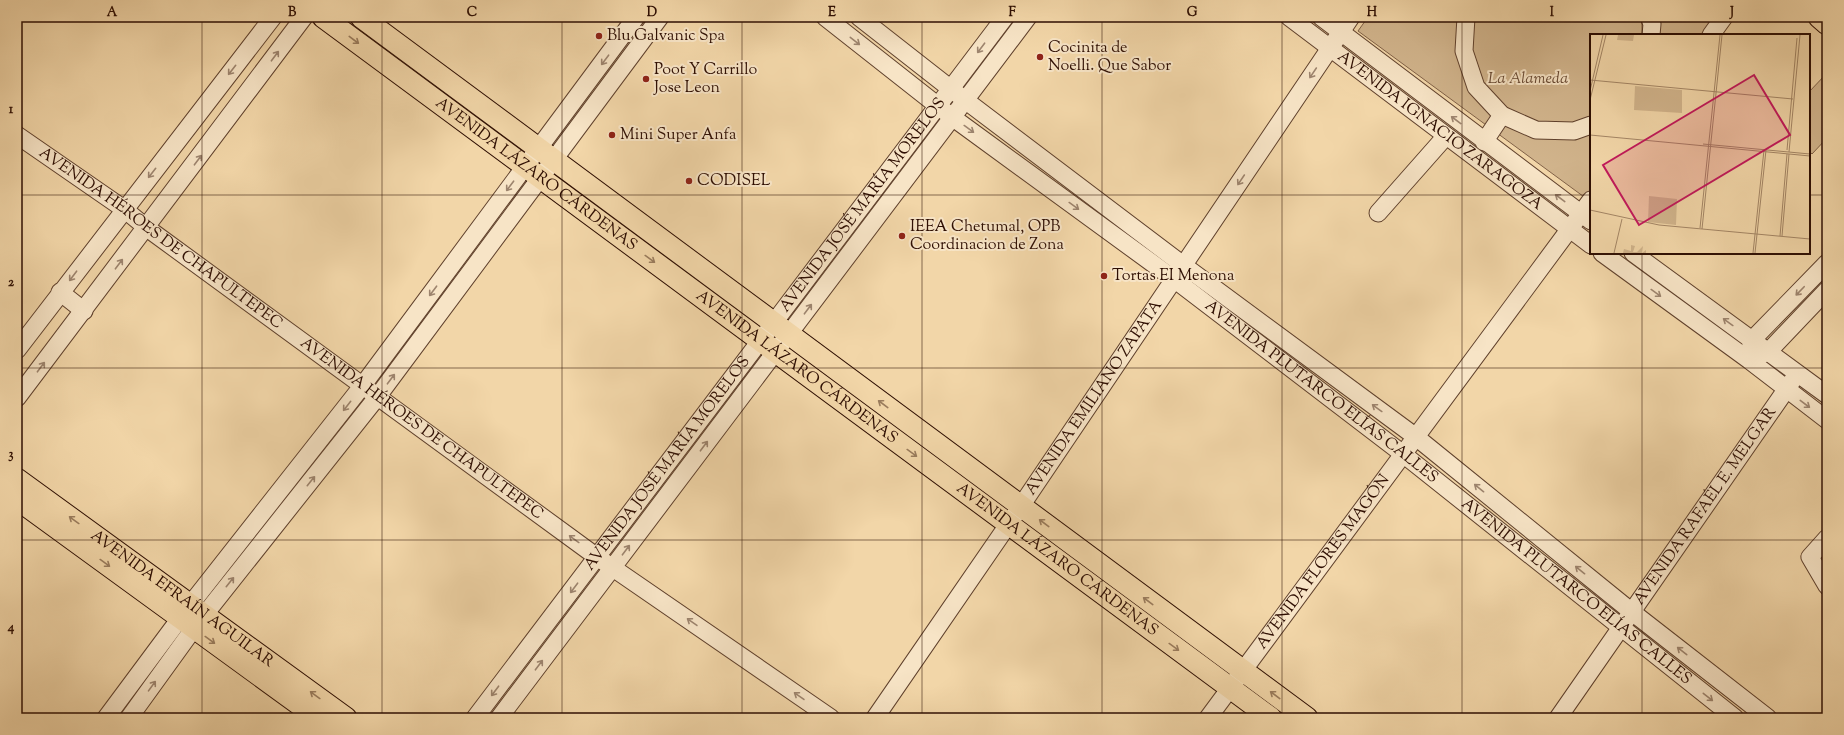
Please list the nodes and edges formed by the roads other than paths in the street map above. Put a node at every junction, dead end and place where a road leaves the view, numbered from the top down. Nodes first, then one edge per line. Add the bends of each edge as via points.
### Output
1 (273, 17) edge
2 (304, 17) edge
3 (323, 17) edge
4 (362, 17) edge
5 (636, 17) edge
6 (660, 17) edge
7 (825, 17) edge
8 (859, 17) edge
9 (1005, 17) edge
10 (1028, 17) edge
11 (1289, 17) edge
12 (1321, 17) edge
13 (1351, 17) edge
14 (1466, 17) edge
15 (1649, 17) edge
16 (1724, 17) edge
17 (1819, 17) edge
18 (1827, 24) edge
19 (1341, 32) junction
20 (1651, 34) edge
21 (1712, 34) edge
22 (1330, 48) junction
23 (951, 88) junction
24 (965, 100) junction
25 (938, 106) junction
26 (1502, 114) junction
27 (952, 117) junction
28 (1590, 125) edge
29 (17, 135) edge
30 (1446, 136) junction
31 (1484, 142) junction
32 (546, 154) junction
33 (533, 172) junction
34 (1590, 203) edge
35 (124, 209) junction
36 (1378, 213) dead end
37 (1586, 217) edge
38 (147, 228) junction
39 (1569, 229) junction
40 (1590, 244) edge
41 (1603, 254) edge
42 (1642, 255) edge
43 (1827, 263) edge
44 (1179, 272) junction
45 (1632, 275) junction
46 (1827, 290) edge
47 (60, 292) junction
48 (84, 311) junction
49 (781, 328) junction
50 (1752, 340) junction
51 (768, 346) junction
52 (17, 350) edge
53 (1768, 352) junction
54 (1749, 360) junction
55 (1797, 374) junction
56 (364, 385) junction
57 (1786, 390) junction
58 (1827, 395) edge
59 (378, 396) junction
60 (17, 398) edge
61 (1827, 420) edge
62 (1416, 436) junction
63 (1403, 454) junction
64 (17, 479) edge
65 (17, 499) edge
66 (1021, 506) junction
67 (1009, 524) junction
68 (1827, 538) edge
69 (597, 557) junction
70 (613, 567) junction
71 (1827, 586) edge
72 (1632, 612) junction
73 (192, 616) junction
74 (1621, 628) junction
75 (1243, 671) junction
76 (1230, 688) junction
77 (106, 718) edge
78 (129, 718) edge
79 (318, 718) edge
80 (346, 718) edge
81 (475, 718) edge
82 (499, 718) edge
83 (831, 718) edge
84 (875, 718) edge
85 (1208, 718) edge
86 (1271, 718) edge
87 (1306, 718) edge
88 (1558, 718) edge
89 (1735, 718) edge
90 (1768, 718) edge

1 -> 35 street
38 -> 2 street
3 -> 33 main road, AVENIDA LÁZARO CÁRDENAS
4 - 32 main road, AVENIDA LÁZARO CÁRDENAS
5 -> 32 street
6 - 32 street
7 -> 25 street, AVENIDA PLUTARCO ELÍAS CALLES
8 - 23 street, AVENIDA PLUTARCO ELÍAS CALLES
9 -> 23 street, AVENIDA JOSÉ MARÍA MORELOS
10 - 24 street, AVENIDA JOSÉ MARÍA MORELOS
11 - 22 street, AVENIDA IGNACIO ZARAGOZA
12 - 19 street, AVENIDA IGNACIO ZARAGOZA
13 - 19 street, AVENIDA EMILIANO ZAPATA
14 - 26 street via 1464,51 1476,87
15 - 20 street via 1652,24
16 - 21 street
17 - 18 main road
19 - 22 street, AVENIDA EMILIANO ZAPATA
31 -> 19 street, AVENIDA IGNACIO ZARAGOZA
22 - 30 street, AVENIDA IGNACIO ZARAGOZA
22 -> 44 street, AVENIDA EMILIANO ZAPATA
23 - 24 street, AVENIDA PLUTARCO ELÍAS CALLES
23 - 25 street, AVENIDA JOSÉ MARÍA MORELOS
24 - 27 street, AVENIDA JOSÉ MARÍA MORELOS
24 - 44 street, AVENIDA PLUTARCO ELÍAS CALLES
25 - 27 street, AVENIDA PLUTARCO ELÍAS CALLES
25 - 49 street, AVENIDA JOSÉ MARÍA MORELOS
26 - 28 street via 1536,130 1574,131
26 - 31 street
27 -> 44 street, AVENIDA PLUTARCO ELÍAS CALLES
49 -> 27 street, AVENIDA JOSÉ MARÍA MORELOS
29 - 35 street, AVENIDA HÉROES DE CHAPULTEPEC
30 - 36 street
30 - 39 street, AVENIDA IGNACIO ZARAGOZA
37 -> 31 street, AVENIDA IGNACIO ZARAGOZA
32 - 33 street
32 - 49 main road, AVENIDA LÁZARO CÁRDENAS
33 -> 51 main road, AVENIDA LÁZARO CÁRDENAS
33 -> 56 street
59 -> 33 street
34 - 37 street, AVENIDA FLORES MAGÓN
35 - 38 street, AVENIDA HÉROES DE CHAPULTEPEC
35 -> 47 street
37 - 39 street, AVENIDA FLORES MAGÓN
48 -> 38 street
38 - 56 street, AVENIDA HÉROES DE CHAPULTEPEC
39 - 40 street, AVENIDA IGNACIO ZARAGOZA
39 - 62 street, AVENIDA FLORES MAGÓN
41 - 45 street
42 - 45 street
50 -> 42 street
43 -> 50 street
62 -> 44 street, AVENIDA PLUTARCO ELÍAS CALLES
44 - 63 street, AVENIDA PLUTARCO ELÍAS CALLES
44 - 66 street, AVENIDA EMILIANO ZAPATA
45 -> 54 street
46 - 53 street
47 - 48 street
47 - 52 street
60 -> 48 street
49 - 51 street, AVENIDA JOSÉ MARÍA MORELOS
66 -> 49 main road, AVENIDA LÁZARO CÁRDENAS
50 - 53 street
50 - 54 street
51 -> 67 main road, AVENIDA LÁZARO CÁRDENAS
51 - 69 street, AVENIDA JOSÉ MARÍA MORELOS
70 -> 51 street, AVENIDA JOSÉ MARÍA MORELOS
53 - 54 street
53 - 55 street
54 - 57 street
55 - 57 street, AVENIDA RAFAÉL E. MELGAR
55 - 58 street
56 - 59 street, AVENIDA HÉROES DE CHAPULTEPEC
56 -> 73 street
57 -> 61 street
57 - 72 street, AVENIDA RAFAÉL E. MELGAR
69 -> 59 street, AVENIDA HÉROES DE CHAPULTEPEC
73 -> 59 street
62 - 63 street, AVENIDA FLORES MAGÓN
72 -> 62 street, AVENIDA PLUTARCO ELÍAS CALLES
63 - 74 street, AVENIDA PLUTARCO ELÍAS CALLES
63 - 75 street, AVENIDA FLORES MAGÓN
73 -> 64 main road, AVENIDA EFRAÍN AGUILAR
65 -> 73 main road, AVENIDA EFRAÍN AGUILAR
66 - 67 street, AVENIDA EMILIANO ZAPATA
75 -> 66 main road, AVENIDA LÁZARO CÁRDENAS
67 -> 76 main road, AVENIDA LÁZARO CÁRDENAS
67 - 84 street, AVENIDA EMILIANO ZAPATA
68 - 71 street via 1810,557
69 - 70 street, AVENIDA HÉROES DE CHAPULTEPEC
69 -> 81 street, AVENIDA JOSÉ MARÍA MORELOS
82 -> 70 street, AVENIDA JOSÉ MARÍA MORELOS
83 -> 70 street, AVENIDA HÉROES DE CHAPULTEPEC
72 - 74 street, AVENIDA RAFAÉL E. MELGAR
90 -> 72 street, AVENIDA PLUTARCO ELÍAS CALLES
73 - 77 street
78 -> 73 street
73 -> 79 main road, AVENIDA EFRAÍN AGUILAR
80 -> 73 main road, AVENIDA EFRAÍN AGUILAR
74 - 88 street, AVENIDA RAFAÉL E. MELGAR
74 -> 89 street, AVENIDA PLUTARCO ELÍAS CALLES
75 - 76 street, AVENIDA FLORES MAGÓN
87 -> 75 main road, AVENIDA LÁZARO CÁRDENAS
76 - 85 street, AVENIDA FLORES MAGÓN
76 - 86 main road, AVENIDA LÁZARO CÁRDENAS

